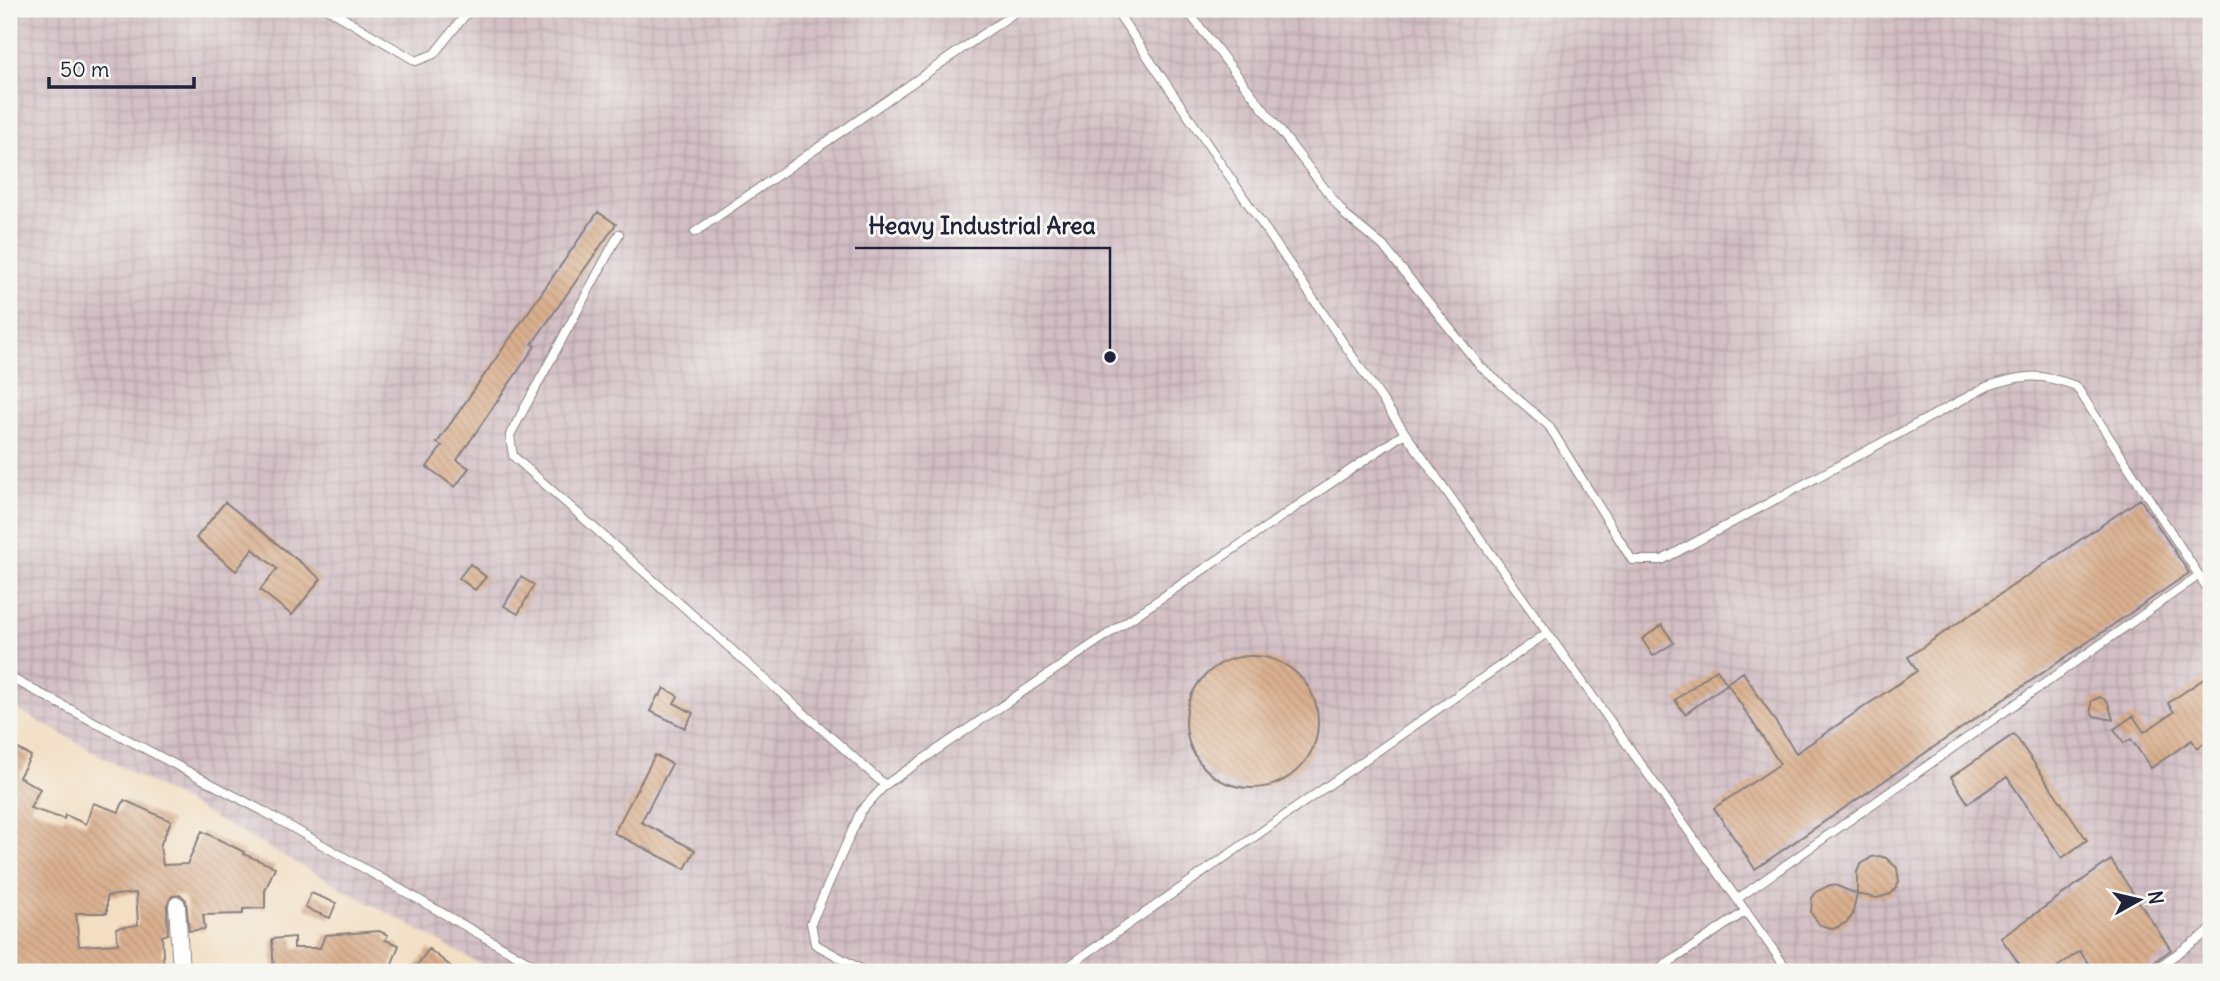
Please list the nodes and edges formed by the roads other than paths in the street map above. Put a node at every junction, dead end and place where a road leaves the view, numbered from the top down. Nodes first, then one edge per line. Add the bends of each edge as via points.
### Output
1 (328, 9) edge
2 (470, 9) edge
3 (1020, 9) edge
4 (1115, 9) edge
5 (1186, 9) edge
6 (695, 232) dead end
7 (620, 234) dead end
8 (1405, 433) junction
9 (2198, 576) junction
10 (2211, 594) edge
11 (1547, 633) junction
12 (9, 677) edge
13 (885, 785) junction
14 (1737, 899) junction
15 (177, 905) dead end
16 (1746, 911) junction
17 (2211, 930) edge
18 (181, 972) edge
19 (547, 972) edge
20 (866, 972) edge
21 (1060, 972) edge
22 (1656, 972) edge
23 (1789, 972) edge
24 (2151, 972) edge

1 - 2 lane via 416,61 434,54
3 - 6 lane
4 - 8 lane
5 - 9 lane via 1346,216 1382,246 1480,366 1549,426 1632,560 1662,561 1988,386 2016,377 2050,377 2076,386
7 - 13 lane via 510,435 513,456
8 - 11 lane
8 - 13 lane
9 - 10 lane
9 - 14 lane
11 - 14 lane
11 - 21 lane
12 - 19 lane via 263,811
13 - 20 lane via 861,811 811,923 815,944
14 - 16 lane
15 - 18 street
16 - 22 lane
16 - 23 lane
17 - 24 lane

